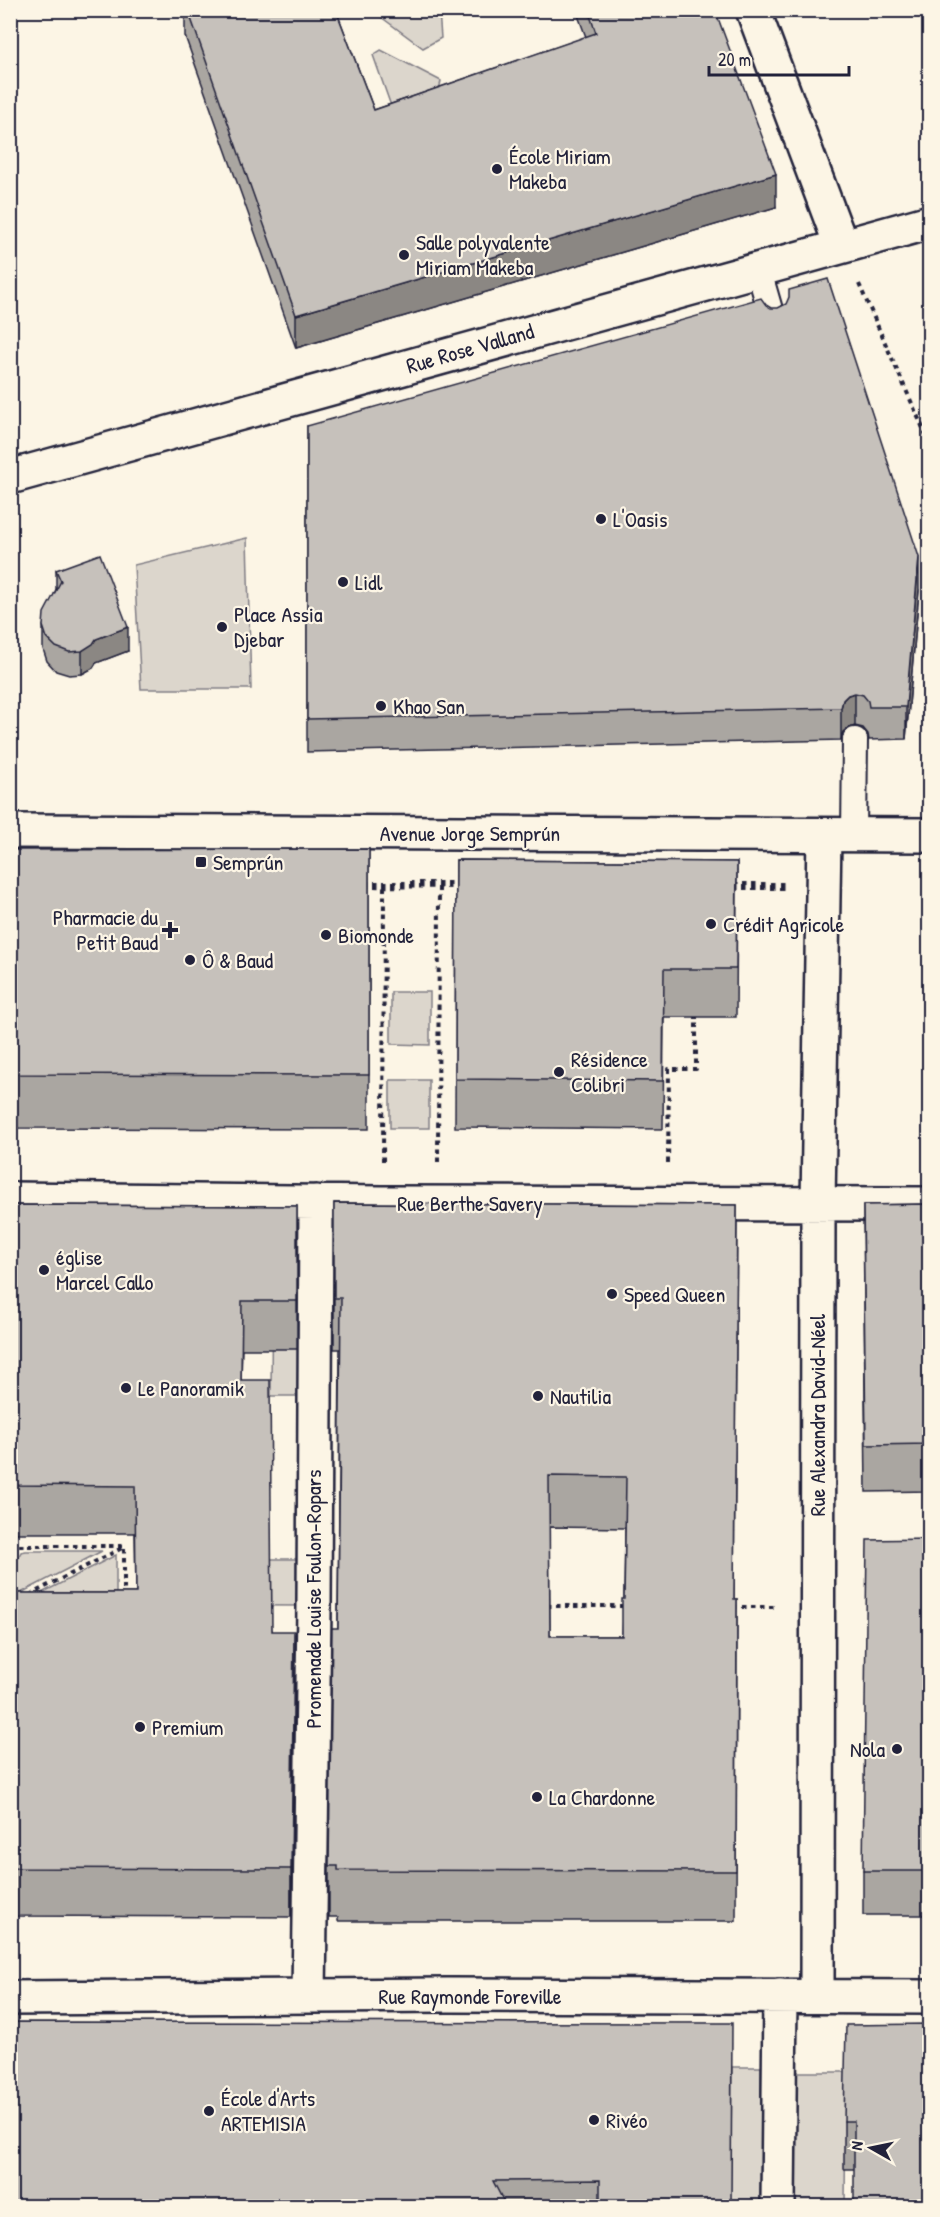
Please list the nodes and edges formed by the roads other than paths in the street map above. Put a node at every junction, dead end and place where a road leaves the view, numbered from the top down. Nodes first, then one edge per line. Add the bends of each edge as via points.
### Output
1 (753, 10) edge
2 (930, 222) edge
3 (841, 245) junction
4 (758, 268) junction
5 (775, 327) edge
6 (10, 477) edge
7 (855, 740) dead end
8 (10, 831) edge
9 (839, 835) junction
10 (930, 835) edge
11 (10, 1199) edge
12 (316, 1202) junction
13 (818, 1203) junction
14 (930, 1204) edge
15 (309, 1996) junction
16 (780, 1996) junction
17 (817, 1996) junction
18 (930, 1997) edge
19 (10, 1998) edge
20 (778, 2206) edge

1 - 3 street
2 - 3 street, Rue Rose Valland
3 - 4 street, Rue Rose Valland
4 - 5 lane
4 - 6 street, Rue Rose Valland
7 - 9 lane
8 - 9 street, Avenue Jorge Semprún
9 - 10 street, Avenue Jorge Semprún
9 - 13 street, Rue Alexandra David-Néel via 823,886
11 - 12 street, Rue Berthe Savery
12 - 13 street, Rue Berthe Savery
12 - 15 street, Promenade Louise Foulon-Ropars
13 - 14 street, Rue Berthe Savery
13 - 17 street, Rue Alexandra David-Néel
15 - 16 street, Rue Raymonde Foreville
15 - 19 street, Rue Raymonde Foreville
16 - 17 street, Rue Raymonde Foreville
16 - 20 street
17 - 18 street, Rue Raymonde Foreville

